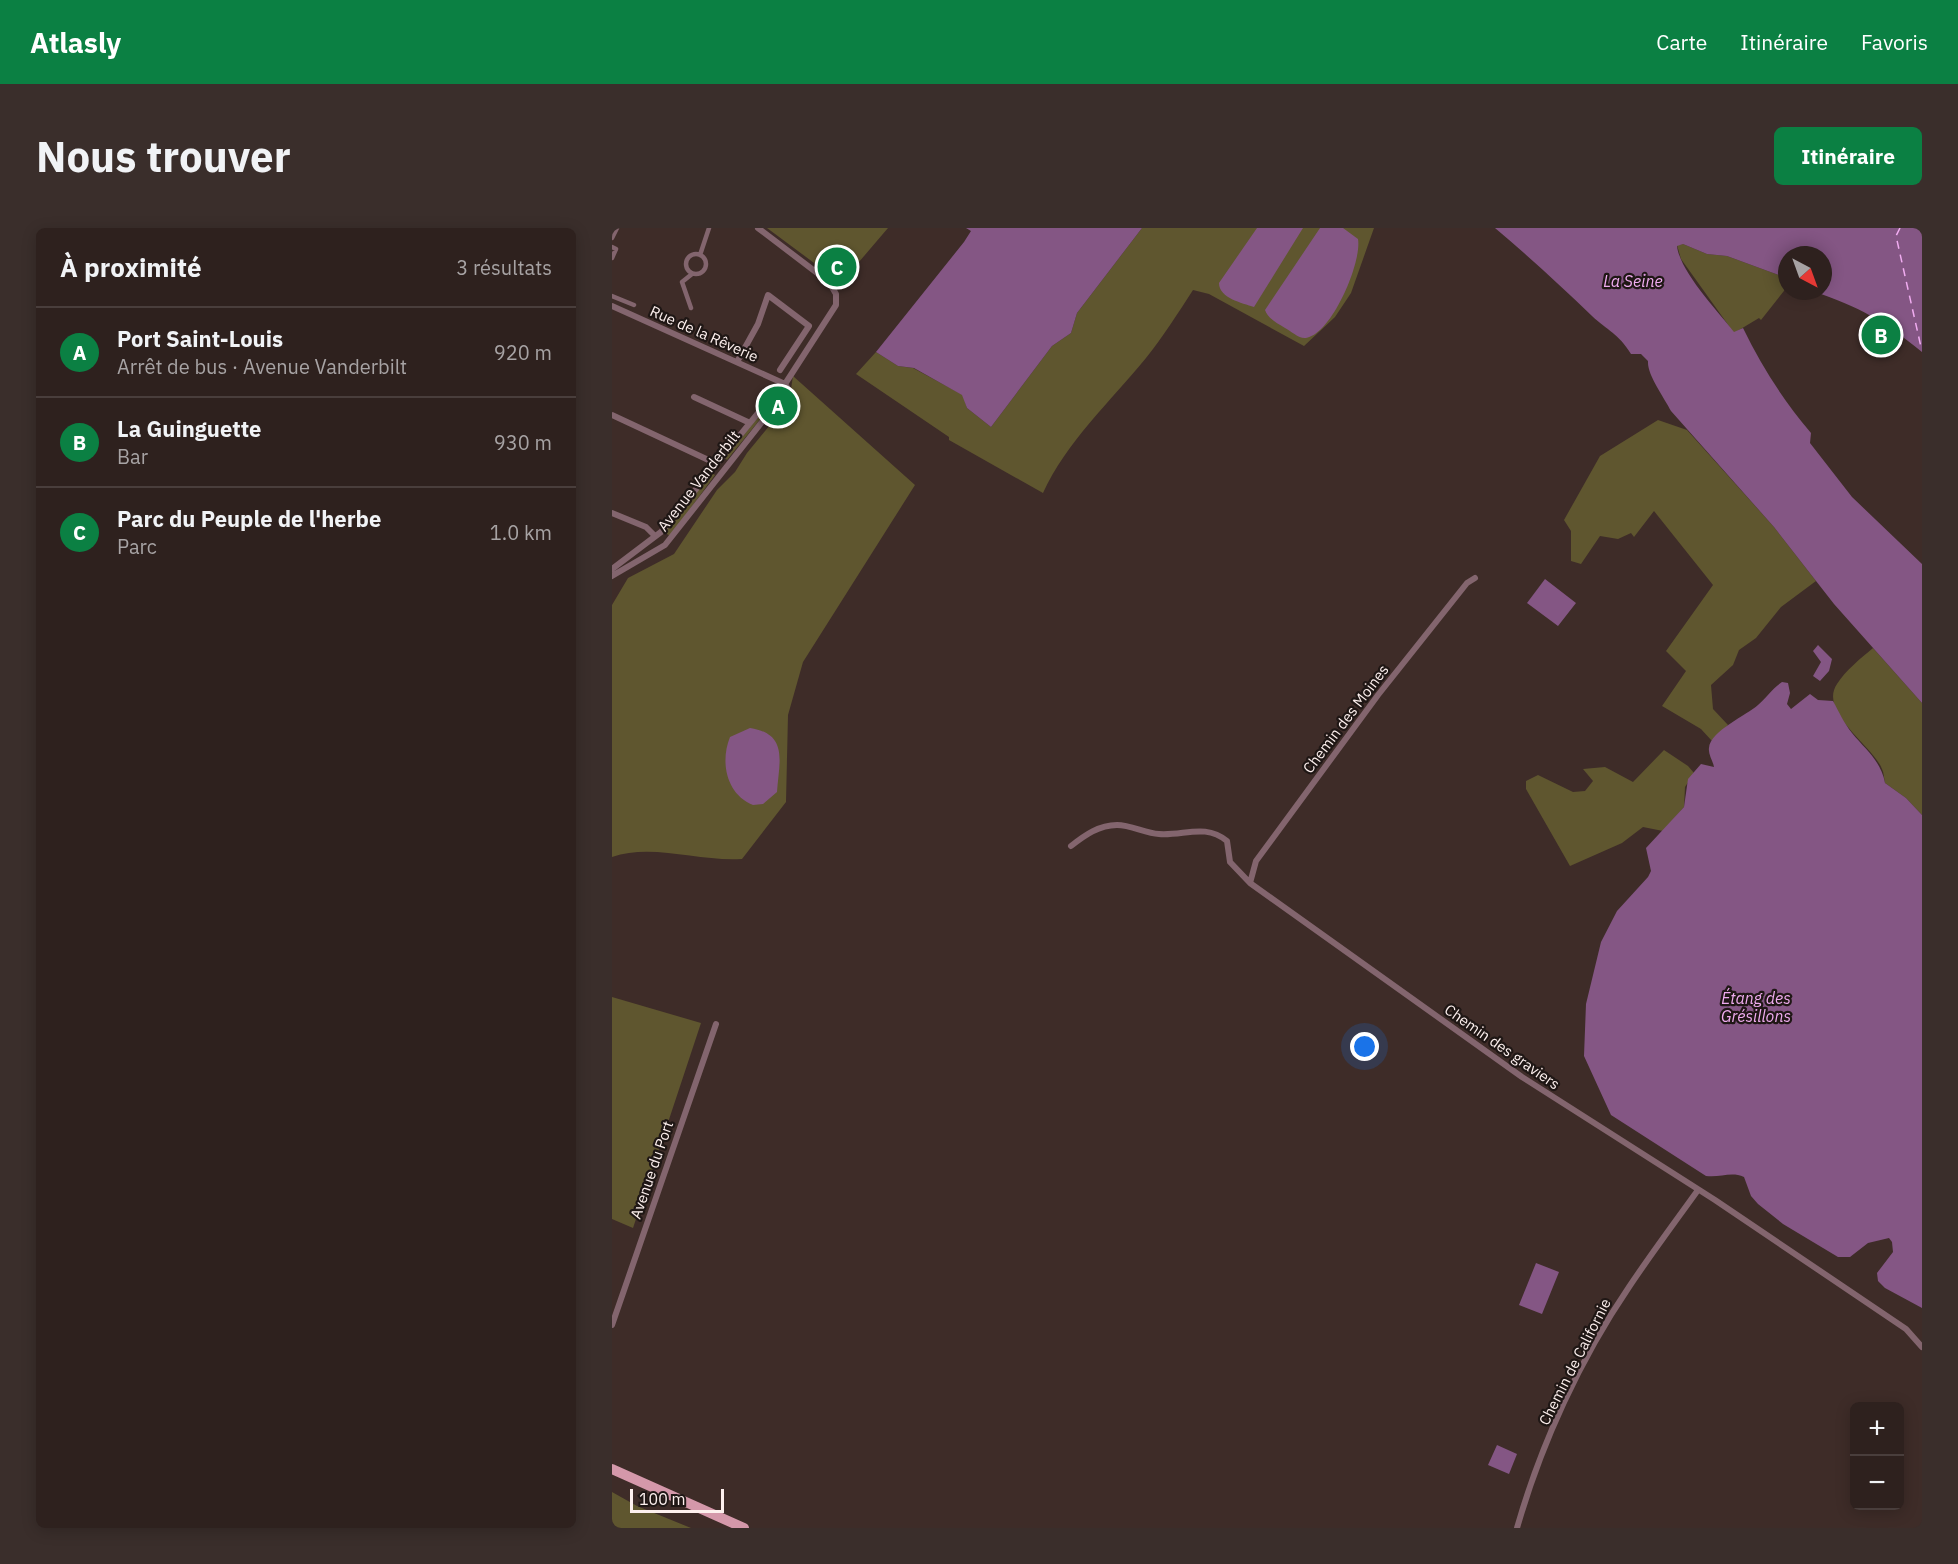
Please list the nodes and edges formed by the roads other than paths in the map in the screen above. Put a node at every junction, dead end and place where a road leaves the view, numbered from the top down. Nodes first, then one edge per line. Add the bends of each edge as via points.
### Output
1 (617, 228) edge
2 (709, 228) edge
3 (758, 228) edge
4 (612, 238) edge
5 (612, 247) edge
6 (700, 255) junction
7 (612, 258) edge
8 (692, 274) junction
9 (612, 296) edge
10 (634, 305) dead end
11 (612, 306) edge
12 (691, 308) dead end
13 (795, 346) junction
14 (803, 352) junction
15 (737, 362) junction
16 (780, 370) dead end
17 (785, 384) junction
18 (694, 397) dead end
19 (612, 415) edge
20 (750, 423) junction
21 (717, 464) junction
22 (612, 513) edge
23 (655, 536) junction
24 (612, 569) edge
25 (612, 576) edge
26 (1475, 578) dead end
27 (1071, 846) dead end
28 (1250, 883) junction
29 (716, 1024) dead end
30 (1698, 1190) junction
31 (612, 1325) edge
32 (1922, 1347) edge
33 (612, 1469) edge
34 (612, 1478) edge
35 (655, 1490) junction
36 (744, 1528) edge
37 (1517, 1528) edge

1 - 4 street
2 - 6 street
3 - 14 street, Avenue Vanderbilt via 834,289 836,304
5 - 7 street via 616,249
6 - 8 street via 687,259 686,268
6 - 8 street via 706,261 705,270
8 - 12 street via 682,282
9 - 10 street
11 - 15 street, Rue de la Rêverie
13 - 14 street
13 - 15 street via 809,326 768,295 759,324
13 - 16 street
14 - 17 street, Avenue Vanderbilt
15 - 17 street, Rue de la Rêverie
17 - 20 street, Avenue Vanderbilt
17 - 25 street, Avenue Vanderbilt via 788,389 665,545
18 - 20 street
19 - 21 street
20 - 21 street, Avenue Vanderbilt
21 - 23 street, Avenue Vanderbilt
22 - 23 street via 646,527
23 - 24 street, Avenue Vanderbilt
26 - 28 street, Chemin des Moines via 1371,704 1256,861
27 - 28 street, Chemin des graviers via 1089,831 1117,825 1157,834 1206,830 1227,841 1230,862
28 - 30 street, Chemin des graviers via 1522,1077
29 - 31 street, Avenue du Port
30 - 32 street, Chemin des graviers via 1906,1329
30 - 37 street, Chemin de Californie via 1602,1330 1542,1454
33 - 35 main road
34 - 35 main road
35 - 36 main road

